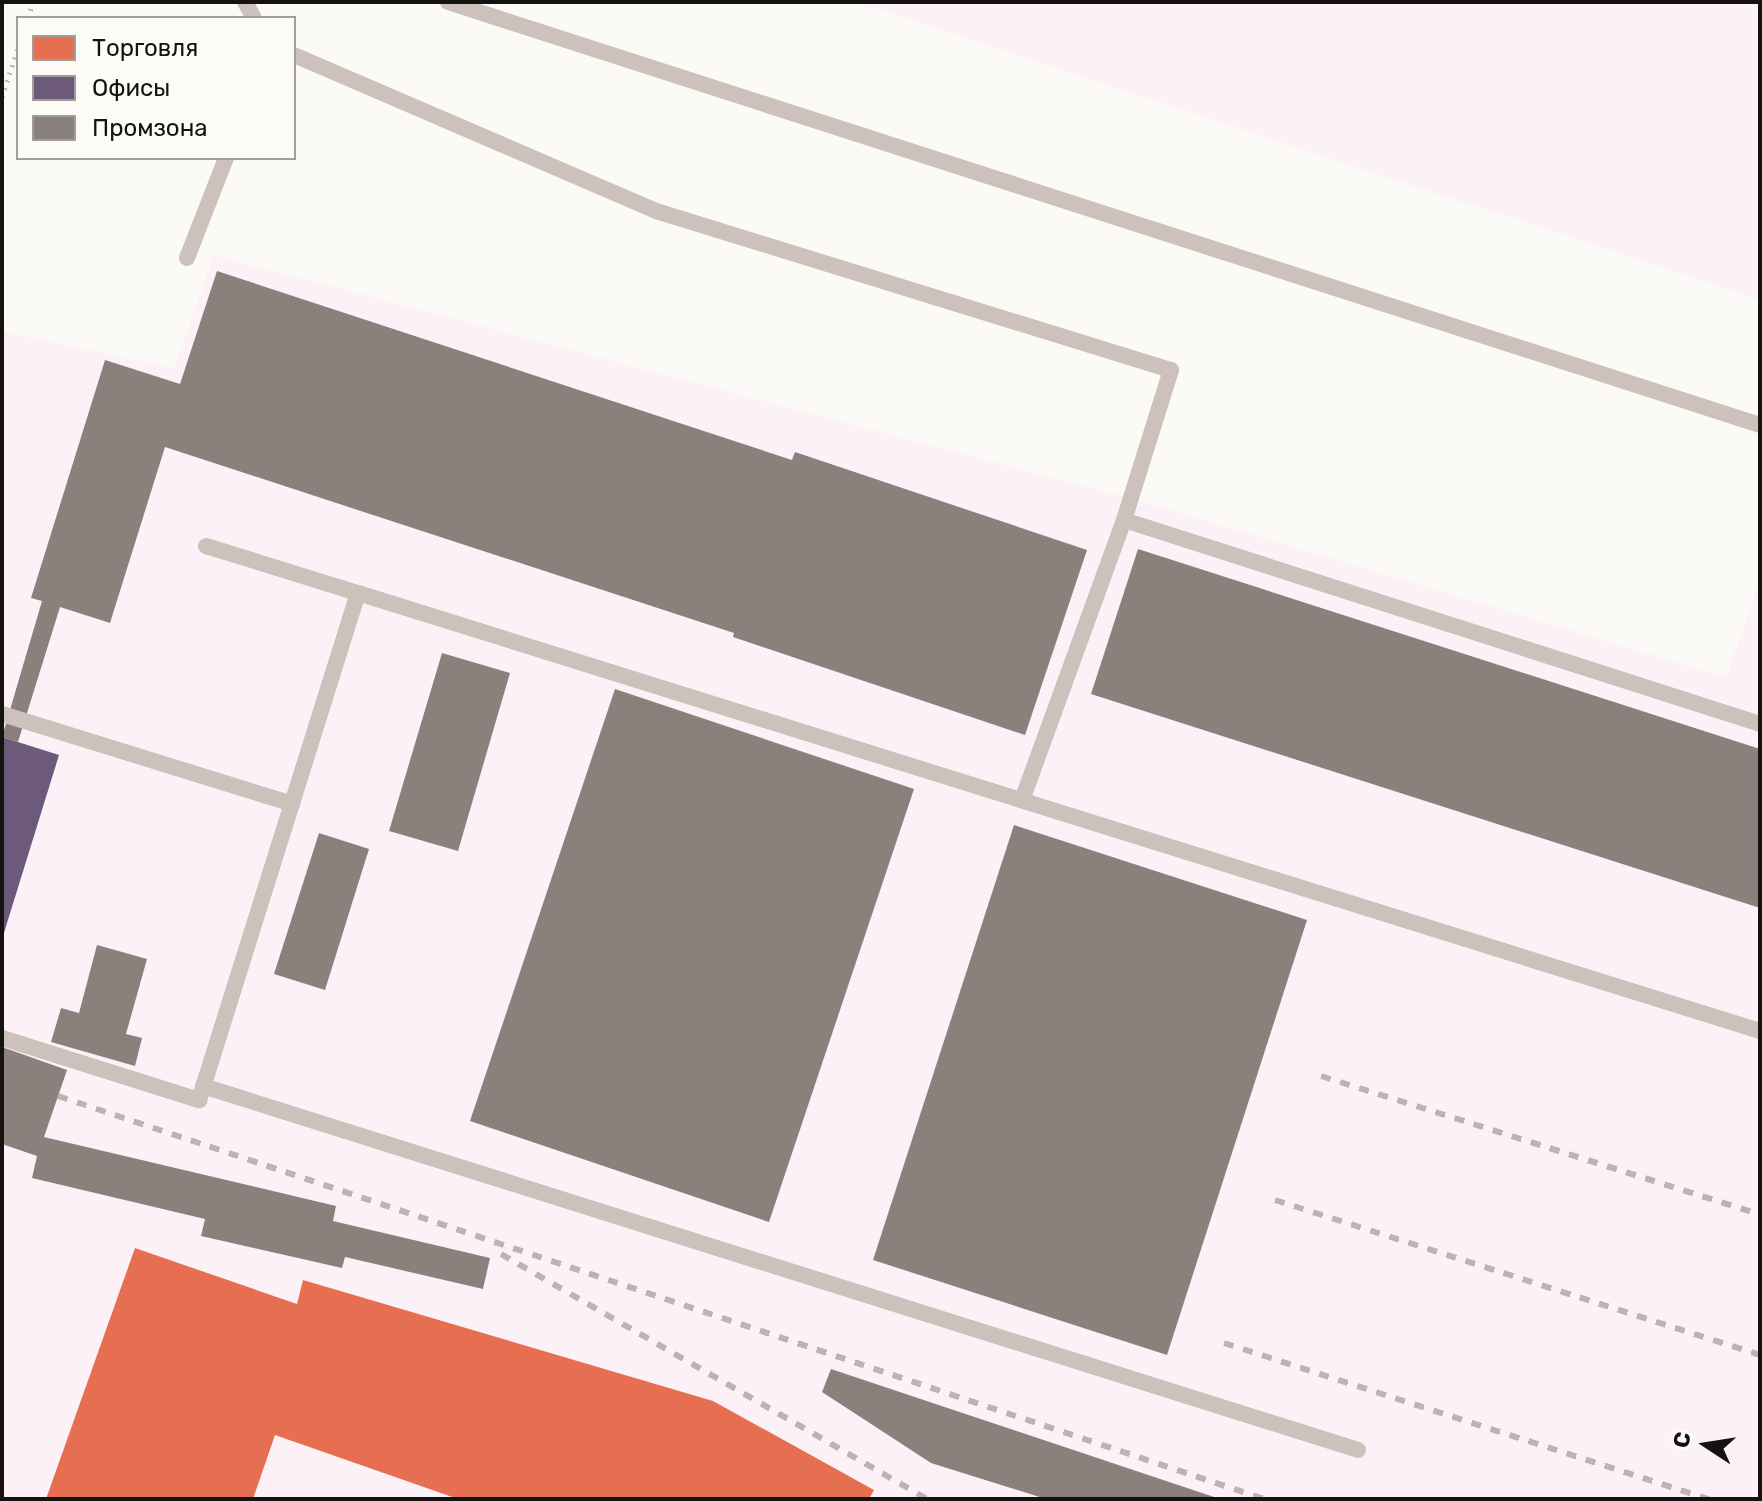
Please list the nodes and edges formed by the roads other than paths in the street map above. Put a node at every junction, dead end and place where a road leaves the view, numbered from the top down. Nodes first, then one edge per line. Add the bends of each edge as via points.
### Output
1 (448, 2) edge
2 (296, 56) edge
3 (225, 160) edge
4 (187, 258) dead end
5 (1760, 425) edge
6 (1124, 520) junction
7 (206, 546) dead end
8 (358, 593) junction
9 (2, 714) edge
10 (1760, 724) edge
11 (1022, 800) junction
12 (292, 804) junction
13 (1760, 1031) edge
14 (2, 1038) edge
15 (203, 1086) junction
16 (1358, 1450) dead end

1 - 5 lane
2 - 6 lane via 656,211 1171,370
3 - 4 lane
6 - 10 lane
6 - 11 lane
7 - 8 lane
8 - 11 lane
8 - 12 lane
9 - 12 lane
11 - 13 lane
12 - 15 lane
14 - 15 lane via 199,1100
15 - 16 lane

